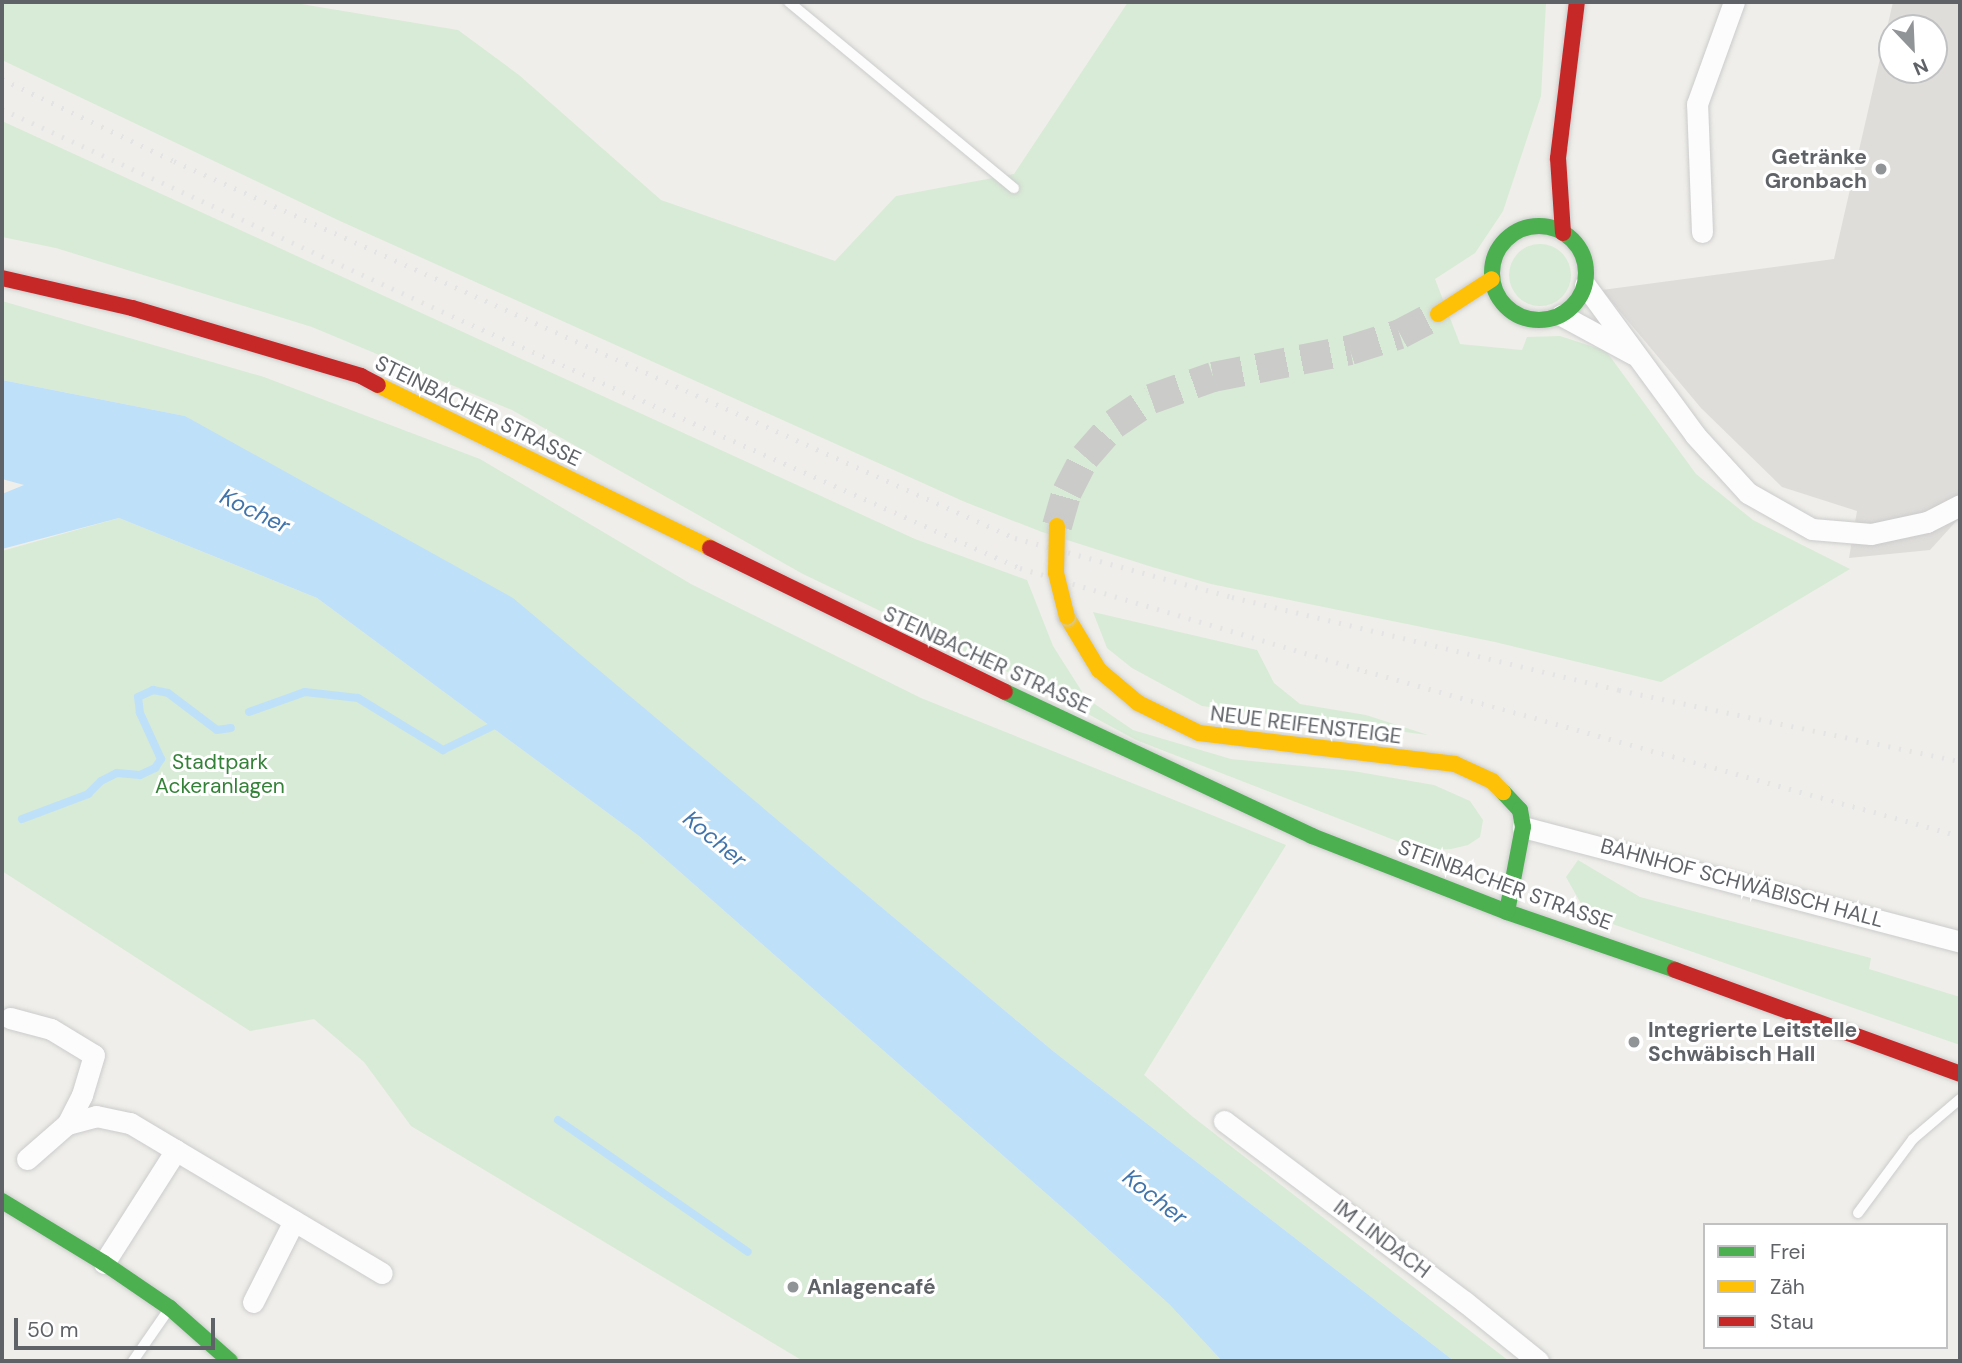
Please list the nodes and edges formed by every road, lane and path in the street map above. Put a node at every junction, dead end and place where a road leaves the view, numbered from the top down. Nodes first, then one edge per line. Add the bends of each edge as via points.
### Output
1 (789, 2) edge
2 (1577, 2) edge
3 (1734, 2) edge
4 (1558, 158) junction
5 (1014, 187) dead end
6 (1526, 228) junction
7 (1702, 232) dead end
8 (1563, 233) junction
9 (2, 278) edge
10 (1492, 279) junction
11 (1585, 285) junction
12 (1500, 300) junction
13 (1561, 315) junction
14 (1638, 356) junction
15 (1960, 506) edge
16 (1057, 526) tunnel mouth
17 (1523, 827) junction
18 (1507, 912) junction
19 (1960, 942) edge
20 (10, 1018) dead end
21 (1960, 1074) edge
22 (1960, 1099) edge
23 (1224, 1121) dead end
24 (67, 1124) junction
25 (176, 1150) junction
26 (27, 1159) dead end
27 (2, 1201) edge
28 (1858, 1213) dead end
29 (294, 1221) junction
30 (104, 1263) junction
31 (382, 1273) dead end
32 (253, 1302) dead end
33 (170, 1308) junction
34 (133, 1361) edge
35 (229, 1361) edge
36 (1538, 1361) edge

1 - 5 lane
2 - 4 main road
3 - 7 street via 1697,104
4 - 6 main road
4 - 8 main road
6 - 8 main road via 1539,226
6 - 10 main road via 1499,247
8 - 11 main road via 1582,255
9 - 18 main road, STEINBACHER STRASSE via 132,308 361,376 975,679 1312,836
10 - 12 main road
10 - 12 main road via 1446,310
11 - 13 main road via 1572,307
11 - 14 street
12 - 13 main road via 1521,317 1534,320
13 - 14 street
14 - 15 street via 1695,436 1748,493 1812,529 1871,534 1927,522
16 - 17 main road, NEUE REIFENSTEIGE, bridge via 1056,573 1067,617 1099,670 1138,703 1199,733 1455,764 1492,780 1520,810
17 - 18 main road
17 - 19 street, BAHNHOF SCHWÄBISCH HALL
18 - 21 main road, STEINBACHER STRASSE
20 - 24 street via 51,1029 94,1055
22 - 28 lane via 1913,1139
23 - 36 street, IM LINDACH
24 - 25 street via 96,1116 130,1123
24 - 26 street
25 - 29 street
25 - 30 street
27 - 30 main road
29 - 31 street
29 - 32 street
30 - 33 main road
33 - 34 lane
33 - 35 main road

